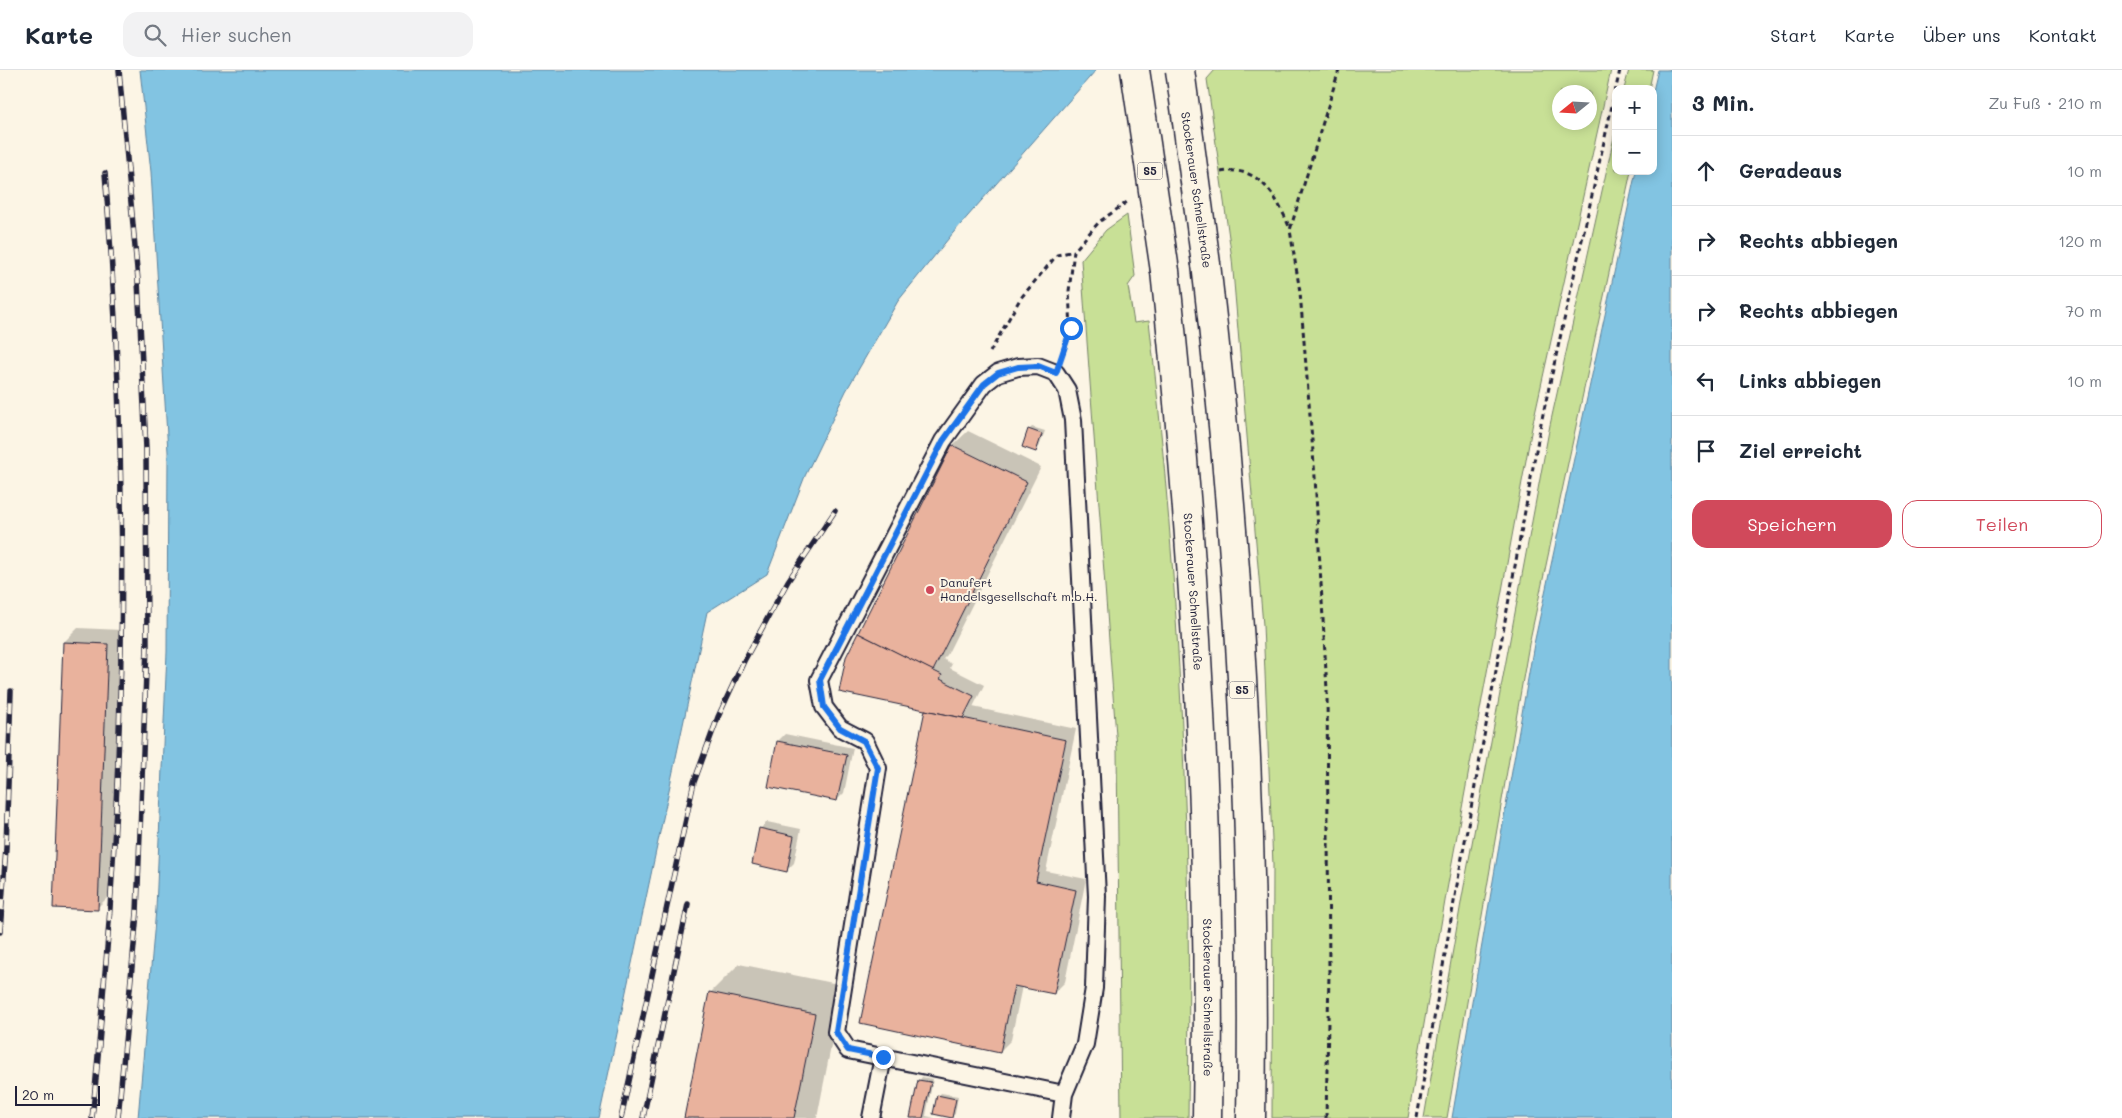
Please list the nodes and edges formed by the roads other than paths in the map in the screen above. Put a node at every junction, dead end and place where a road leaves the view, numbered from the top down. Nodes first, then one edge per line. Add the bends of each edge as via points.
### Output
1 (1135, 70) edge
2 (1180, 70) edge
3 (883, 1057) junction
4 (1064, 1094) junction
5 (871, 1118) edge
6 (1061, 1118) edge
7 (1207, 1118) edge
8 (1251, 1118) edge

1 - 7 highway, Stockerauer Schnellstraße / S5, bridge via 1165,271 1196,630 1206,867
2 - 8 highway, Stockerauer Schnellstraße / S5, bridge via 1220,385 1239,628 1250,866
3 - 4 lane
3 - 4 lane via 848,1050 836,1032 878,768 864,741 840,728 824,707 820,680 943,441 984,384 998,373 1038,366 1056,373 1067,390 1073,420 1097,896 1093,998 1085,1044
3 - 5 lane
4 - 6 lane

